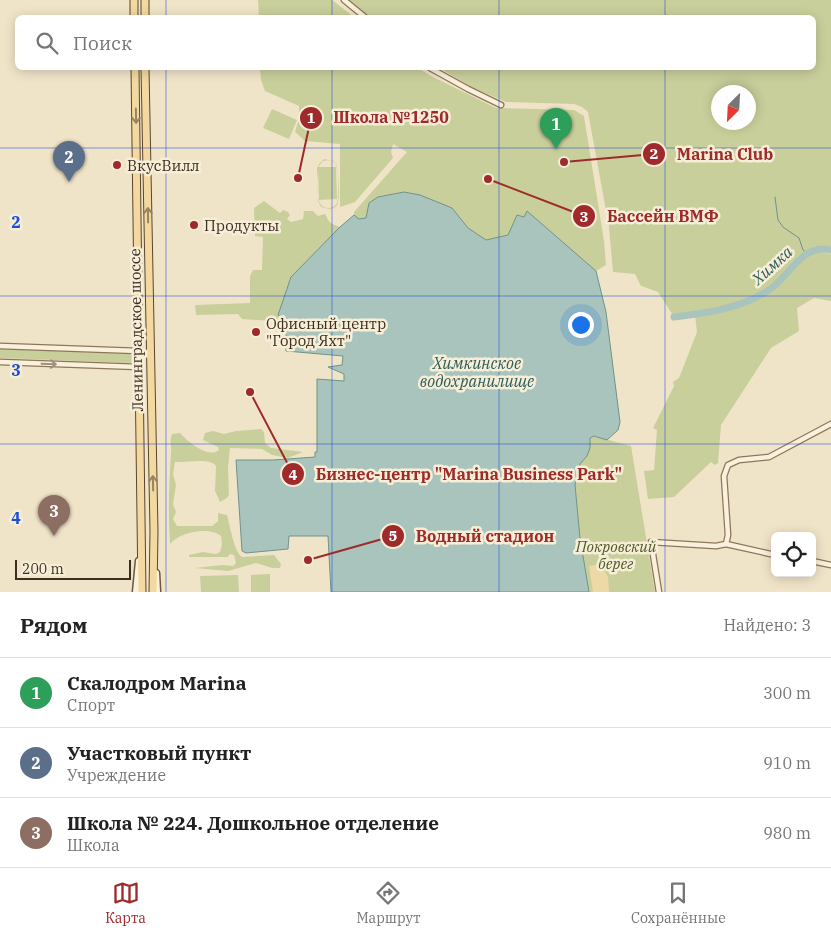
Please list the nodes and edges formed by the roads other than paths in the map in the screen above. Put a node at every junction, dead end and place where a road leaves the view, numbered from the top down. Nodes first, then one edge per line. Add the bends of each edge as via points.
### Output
1 (134, 0) edge
2 (144, 0) edge
3 (344, 0) edge
4 (134, 15) edge
5 (145, 15) edge
6 (362, 15) edge
7 (135, 70) edge
8 (145, 70) edge
9 (434, 70) edge
10 (501, 105) dead end
11 (0, 346) edge
12 (139, 351) junction
13 (0, 362) edge
14 (139, 367) junction
15 (831, 424) edge
16 (142, 530) junction
17 (154, 531) junction
18 (726, 544) junction
19 (771, 554) edge
20 (816, 562) edge
21 (831, 565) edge
22 (136, 592) edge
23 (142, 592) edge
24 (153, 592) edge
25 (157, 592) edge
26 (659, 592) edge

1 - 4 main road
2 - 5 main road
3 - 6 street
7 -> 12 main road, Ленинградское шоссе
17 -> 8 main road, Ленинградское шоссе
9 - 10 street
11 - 12 street
12 - 14 main road, Ленинградское шоссе
13 -> 14 street
14 - 16 main road, Ленинградское шоссе
15 - 18 street via 769,457 739,460 728,465 724,476
16 - 22 main road
16 - 23 main road, Ленинградское шоссе
17 - 24 main road, Ленинградское шоссе
17 - 25 main road
18 - 19 street
18 - 26 street via 652,542
20 - 21 street

